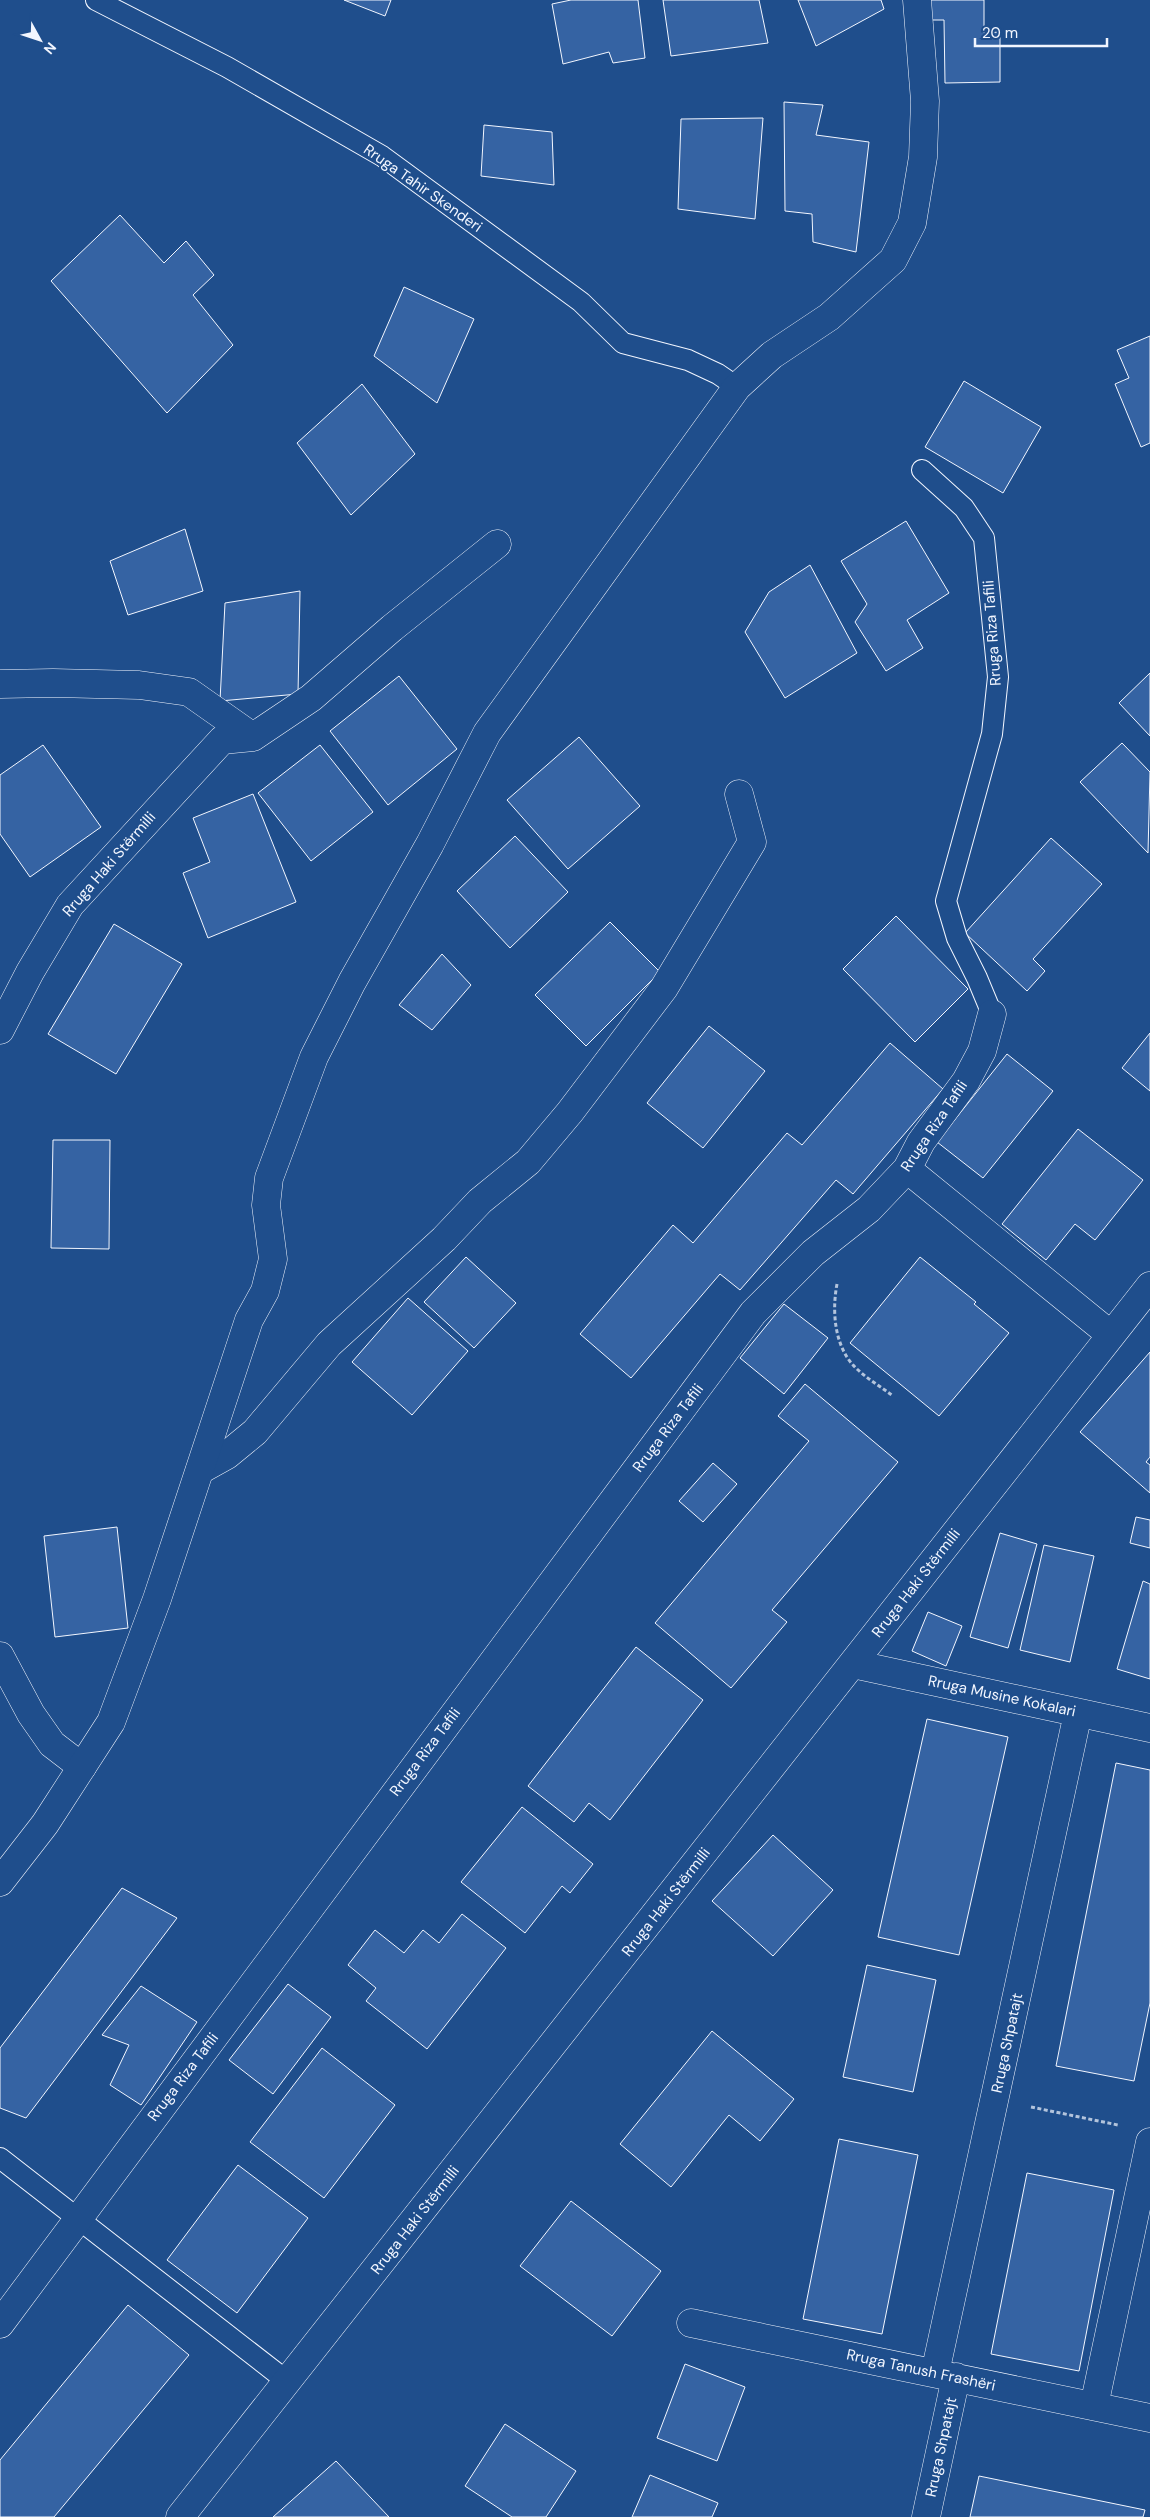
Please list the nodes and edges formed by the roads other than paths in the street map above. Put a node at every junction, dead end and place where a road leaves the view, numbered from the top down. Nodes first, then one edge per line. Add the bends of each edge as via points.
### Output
1 (96, 0) edge
2 (917, 0) edge
3 (737, 387) junction
4 (922, 470) dead end
5 (498, 544) dead end
6 (0, 684) edge
7 (253, 737) junction
8 (739, 794) dead end
9 (992, 1014) joint
10 (0, 1030) edge
11 (908, 1169) junction
12 (1150, 1286) edge
13 (1111, 1335) junction
14 (200, 1470) junction
15 (0, 1656) edge
16 (853, 1664) junction
17 (1078, 1713) junction
18 (1150, 1728) edge
19 (82, 1767) junction
20 (0, 1882) edge
21 (1150, 2142) edge
22 (0, 2158) edge
23 (78, 2218) junction
24 (691, 2323) dead end
25 (0, 2324) edge
26 (946, 2375) junction
27 (288, 2382) junction
28 (1094, 2406) junction
29 (1150, 2418) edge
30 (180, 2517) edge
31 (926, 2517) edge

1 - 3 lane, Rruga Tahir Skenderi via 227,67 382,156 581,302 623,343 688,360
2 - 3 street via 925,101 923,157 912,223 893,260 829,317 772,355
3 - 14 street via 488,733 314,1057 269,1178 266,1205 273,1259 265,1290 249,1320
4 - 9 lane, Rruga Riza Tafili via 964,508 984,538 998,677 992,734 946,900 956,938
5 - 7 street via 392,628 311,698
6 - 7 street via 139,685 189,692
7 - 10 street, Rruga Haki Stërmilli via 222,740 70,905
8 - 14 street via 752,842 664,988 570,1112 528,1162 480,1201 444,1240 329,1344 255,1432 227,1456
9 - 11 street, Rruga Riza Tafili via 982,1051 966,1081 921,1142
11 - 13 street
11 - 23 street, Rruga Riza Tafili via 869,1209 813,1253 753,1313
12 - 13 street, Rruga Haki Stërmilli
13 - 16 street, Rruga Haki Stërmilli
14 - 19 street via 111,1722
15 - 19 street via 31,1714 52,1744
16 - 17 street, Rruga Musine Kokalari
16 - 27 street, Rruga Haki Stërmilli
17 - 18 street, Rruga Musine Kokalari
17 - 26 street, Rruga Shpatajt via 994,2099
19 - 20 street via 45,1824
21 - 28 street
22 - 23 lane
23 - 25 street, Rruga Riza Tafili
23 - 27 lane
24 - 26 street, Rruga Tanush Frashëri
26 - 28 street, Rruga Tanush Frashëri
26 - 31 street, Rruga Shpatajt
27 - 30 street, Rruga Haki Stërmilli
28 - 29 street, Rruga Tanush Frashëri

